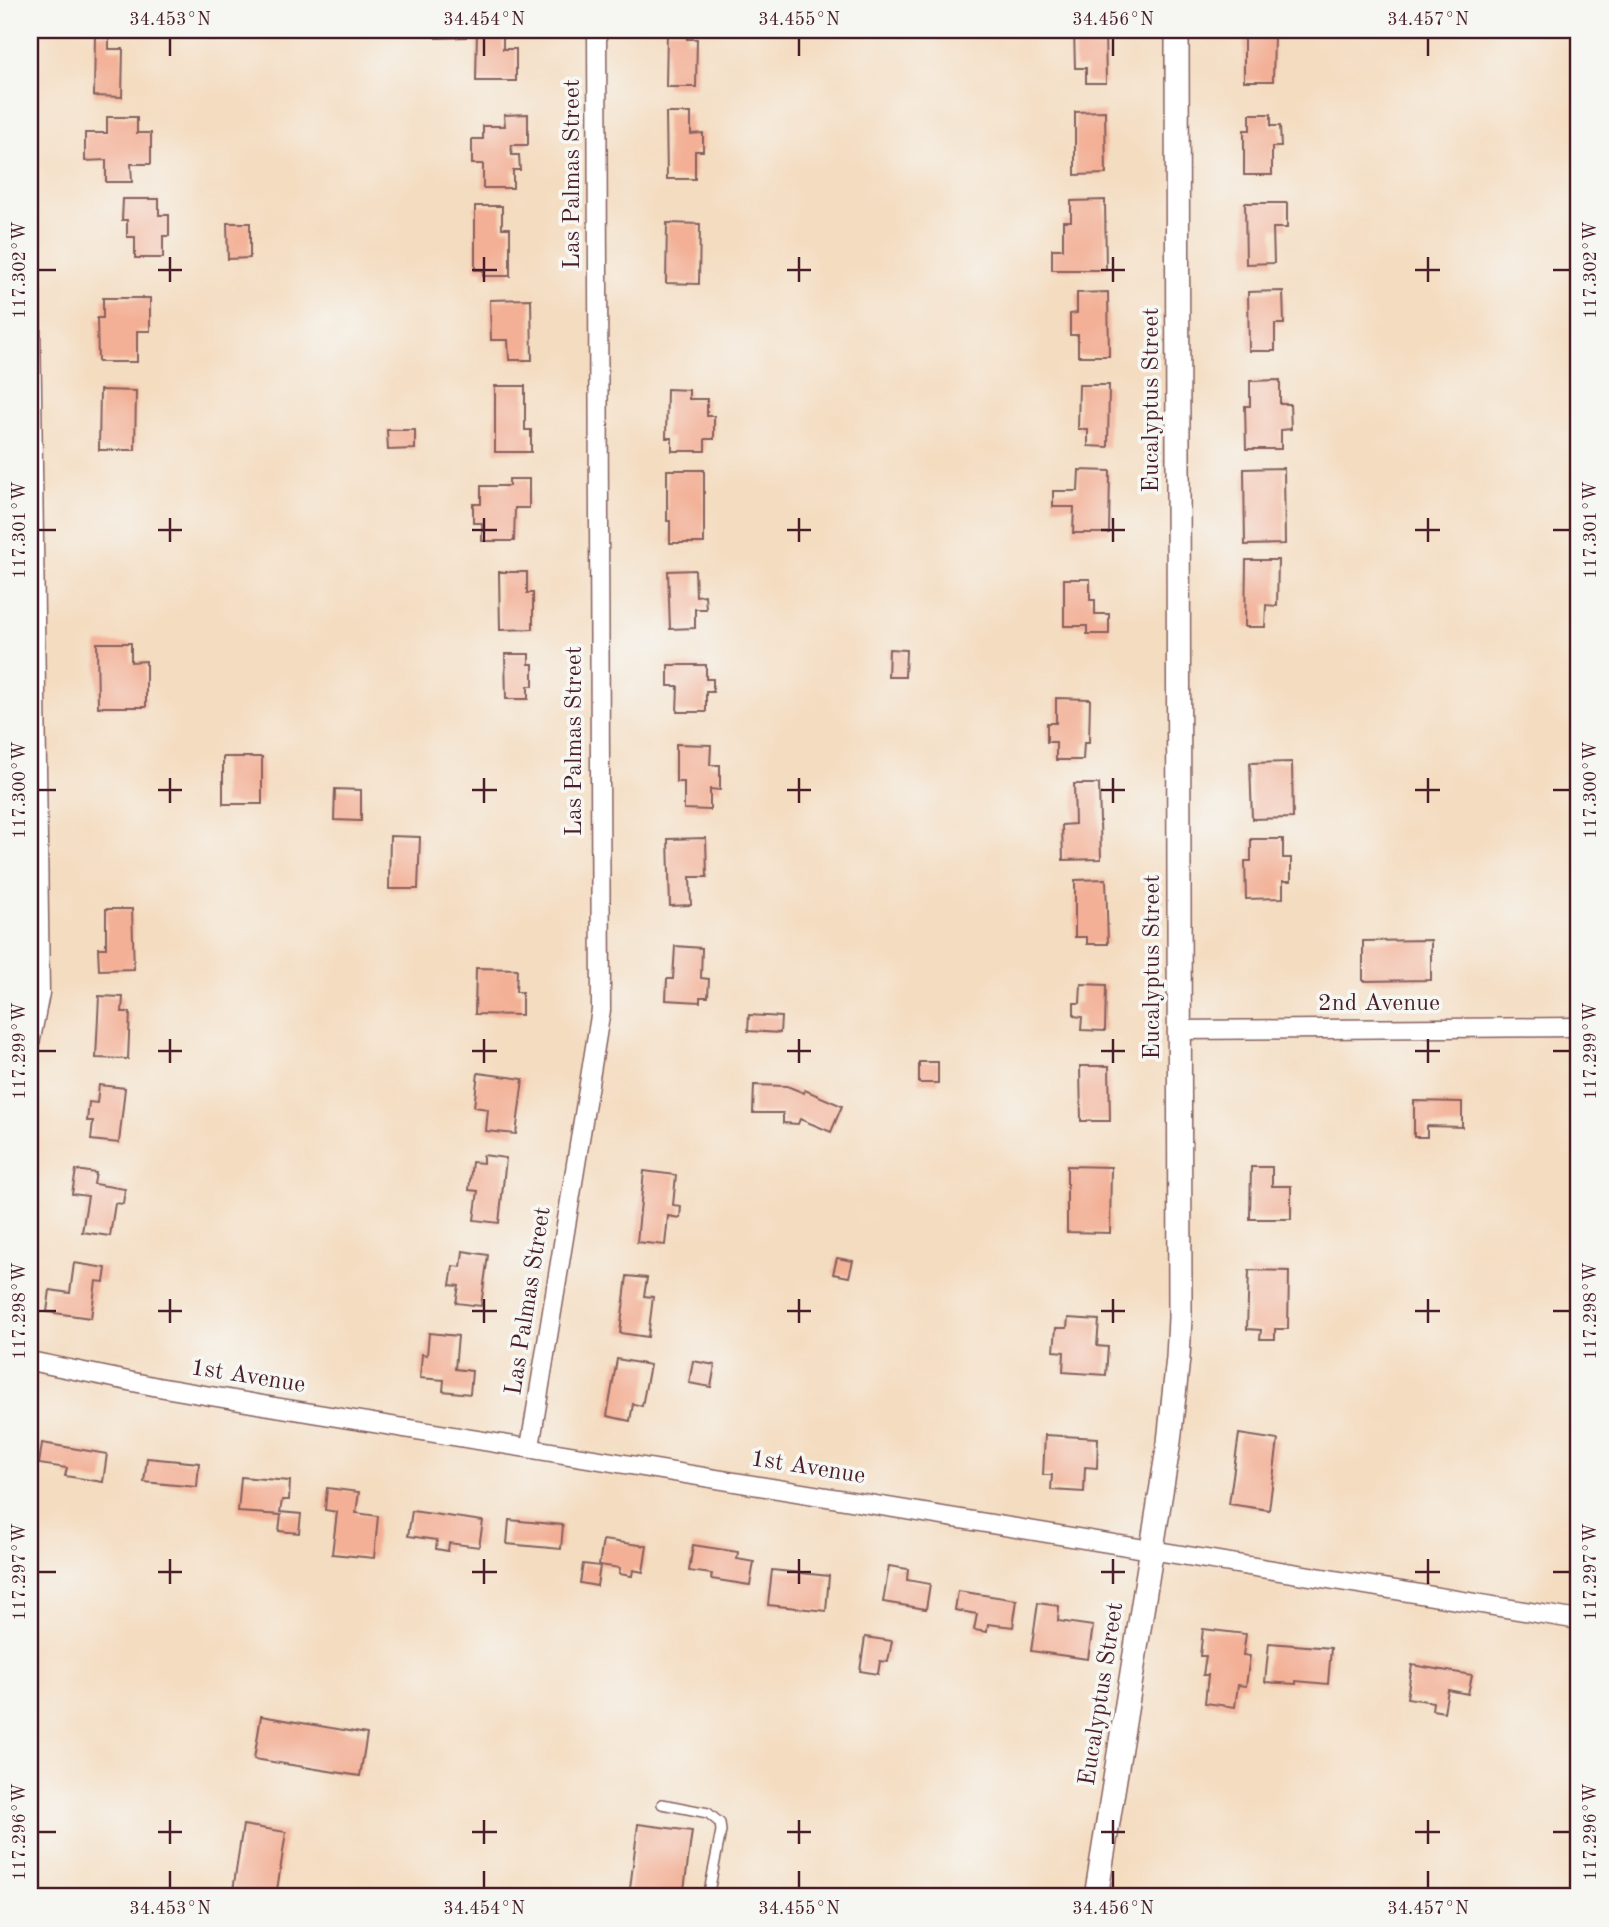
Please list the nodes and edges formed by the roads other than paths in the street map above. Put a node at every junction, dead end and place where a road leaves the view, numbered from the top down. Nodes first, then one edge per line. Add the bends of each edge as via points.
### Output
1 (597, 30) edge
2 (1177, 30) edge
3 (30, 243) edge
4 (1579, 1027) edge
5 (1180, 1030) junction
6 (30, 1044) edge
7 (30, 1361) edge
8 (530, 1447) junction
9 (1153, 1549) junction
10 (1579, 1619) edge
11 (662, 1804) dead end
12 (708, 1897) edge
13 (1096, 1897) edge

1 - 8 street, Las Palmas Street via 601,1010
2 - 5 main road, Eucalyptus Street
3 - 6 street via 40,993
4 - 5 street, 2nd Avenue
5 - 9 main road, Eucalyptus Street via 1178,1358
7 - 8 street, 1st Avenue via 158,1387
8 - 9 street, 1st Avenue
9 - 10 street, 1st Avenue
9 - 13 main road, Eucalyptus Street
11 - 12 lane via 708,1813 720,1823

